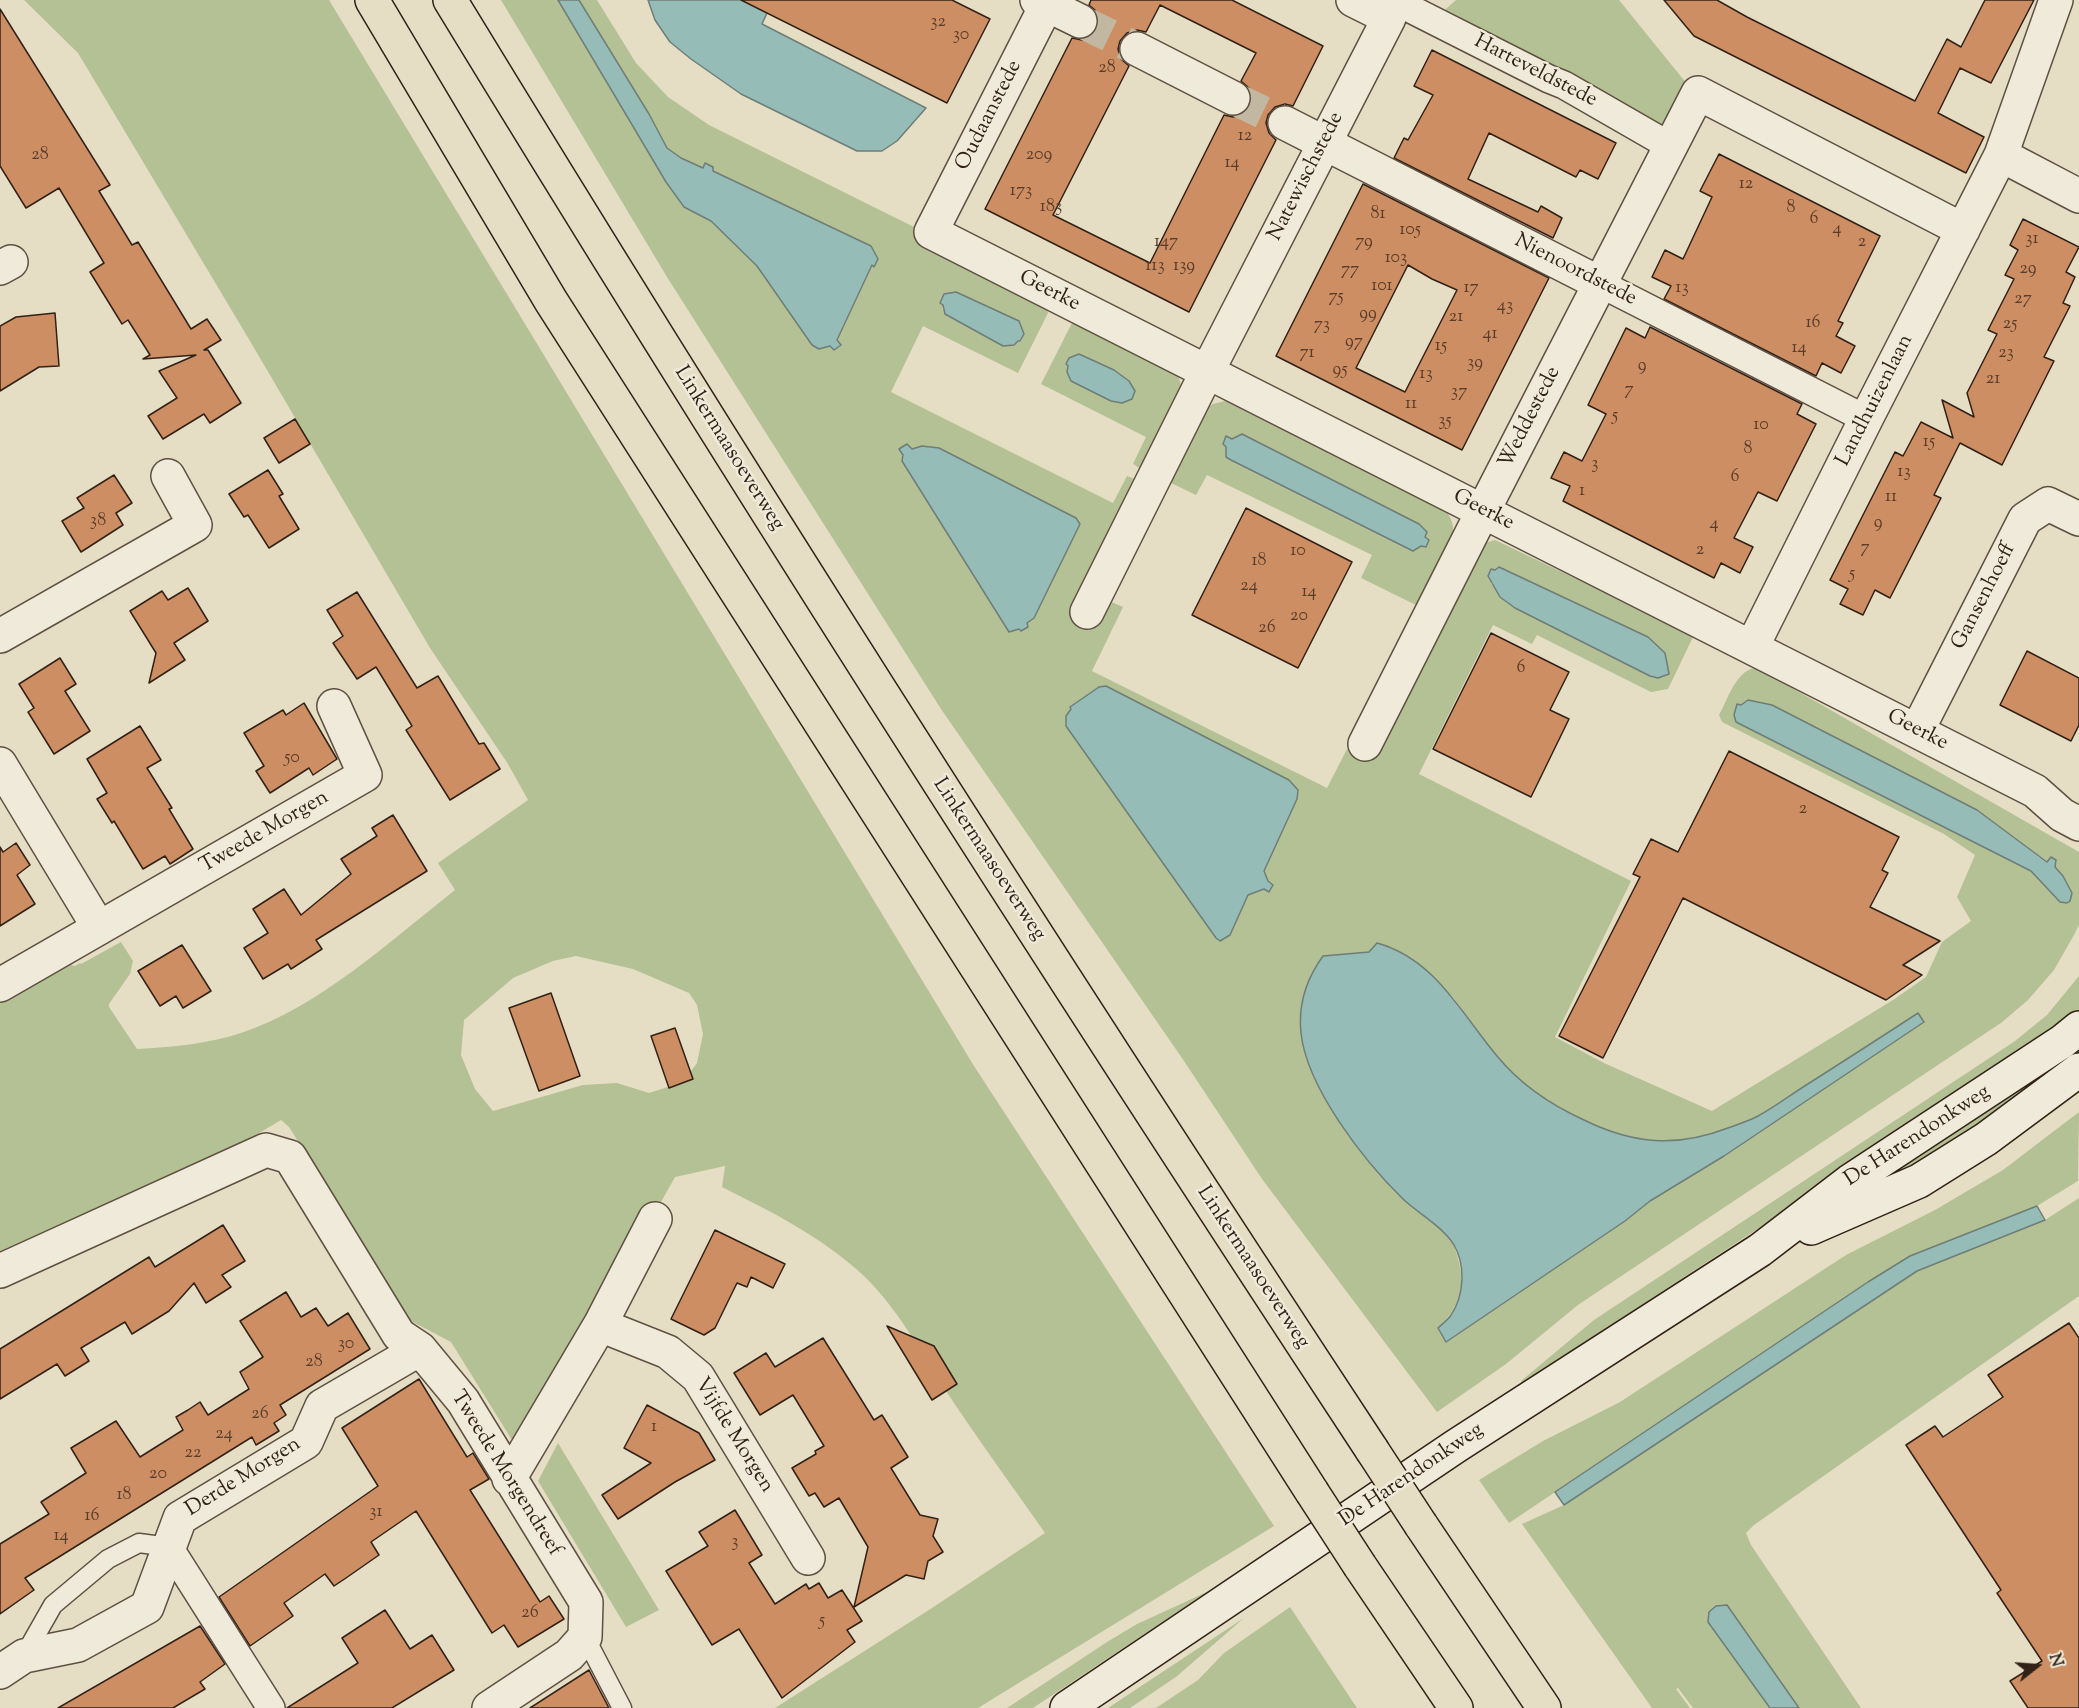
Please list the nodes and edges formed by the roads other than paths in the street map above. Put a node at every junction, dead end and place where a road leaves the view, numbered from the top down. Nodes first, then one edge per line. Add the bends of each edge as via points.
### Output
1 (372, 0) edge
2 (450, 0) edge
3 (1353, 0) edge
4 (2056, 0) edge
5 (1044, 2) edge
6 (1395, 6) edge
7 (1080, 21) tunnel mouth
8 (1137, 49) tunnel mouth
9 (1233, 98) tunnel mouth
10 (1285, 123) tunnel mouth
11 (1323, 144) junction
12 (1670, 146) junction
13 (2001, 154) junction
14 (2079, 196) edge
15 (1963, 230) junction
16 (931, 232) joint
17 (1601, 284) junction
18 (1207, 372) junction
19 (1866, 418) junction
20 (168, 476) dead end
21 (1483, 511) junction
22 (2079, 519) edge
23 (1087, 612) dead end
24 (0, 636) edge
25 (1752, 647) junction
26 (334, 706) dead end
27 (1917, 731) junction
28 (1365, 744) dead end
29 (0, 764) edge
30 (2035, 791) junction
31 (2079, 796) edge
32 (2079, 824) edge
33 (99, 928) junction
34 (0, 985) edge
35 (2079, 1028) edge
36 (2079, 1070) edge
37 (655, 1219) dead end
38 (1760, 1250) junction
39 (0, 1271) edge
40 (600, 1325) junction
41 (420, 1349) junction
42 (509, 1479) junction
43 (169, 1547) junction
44 (808, 1558) dead end
45 (585, 1637) junction
46 (12, 1664) edge
47 (271, 1708) edge
48 (489, 1708) edge
49 (622, 1708) edge
50 (1068, 1708) edge
51 (1456, 1708) edge
52 (1544, 1708) edge

1 - 51 highway, bridge via 551,301 1312,1492
2 - 52 highway, Linkermaasoeverweg, bridge via 618,275 978,846
3 - 6 street
4 - 13 street, Landhuizenlaan
5 - 7 street
5 - 16 street, Oudaanstede
6 - 11 street, Natewischstede
6 - 12 street, Harteveldstede via 1564,85
8 - 9 street
10 - 11 street, Nienoordstede
11 - 17 street, Nienoordstede
11 - 18 street, Natewischstede
12 - 15 street, Weddestede via 1698,93
12 - 17 street, Weddestede
13 - 14 street
13 - 15 street, Landhuizenlaan
15 - 19 street, Landhuizenlaan
16 - 18 street, Geerke
17 - 19 street, Nienoordstede
17 - 21 street, Weddestede
18 - 21 street, Geerke
18 - 23 street, Natewischstede
19 - 25 street, Landhuizenlaan
20 - 24 street via 195,525
21 - 25 street, Geerke
21 - 28 street, Weddestede
22 - 27 street, Gansenhoeff via 2048,504 2025,519
25 - 27 street, Geerke
26 - 33 street, Tweede Morgen via 365,775
27 - 30 street, Geerke
29 - 33 street
30 - 31 street, Geerke
30 - 32 street, Geerke
33 - 34 street, Tweede Morgen
35 - 38 street, De Harendonkweg via 1850,1181
36 - 38 street, De Harendonkweg via 1986,1139 1919,1181
37 - 40 street
38 - 50 street, De Harendonkweg via 1456,1446
39 - 41 street, Tweede Morgendreef via 266,1150 290,1157 399,1335
40 - 42 street
40 - 44 street, Vijfde Morgen via 668,1352 698,1377
41 - 42 street, Tweede Morgendreef via 463,1401
41 - 43 street, Derde Morgen via 322,1406 306,1442 180,1518
42 - 45 street, Tweede Morgendreef via 585,1602
43 - 46 lane via 139,1543 108,1559 53,1605
43 - 46 street, Derde Morgen via 147,1607 78,1645
43 - 47 street
45 - 48 street via 569,1655
45 - 49 lane

